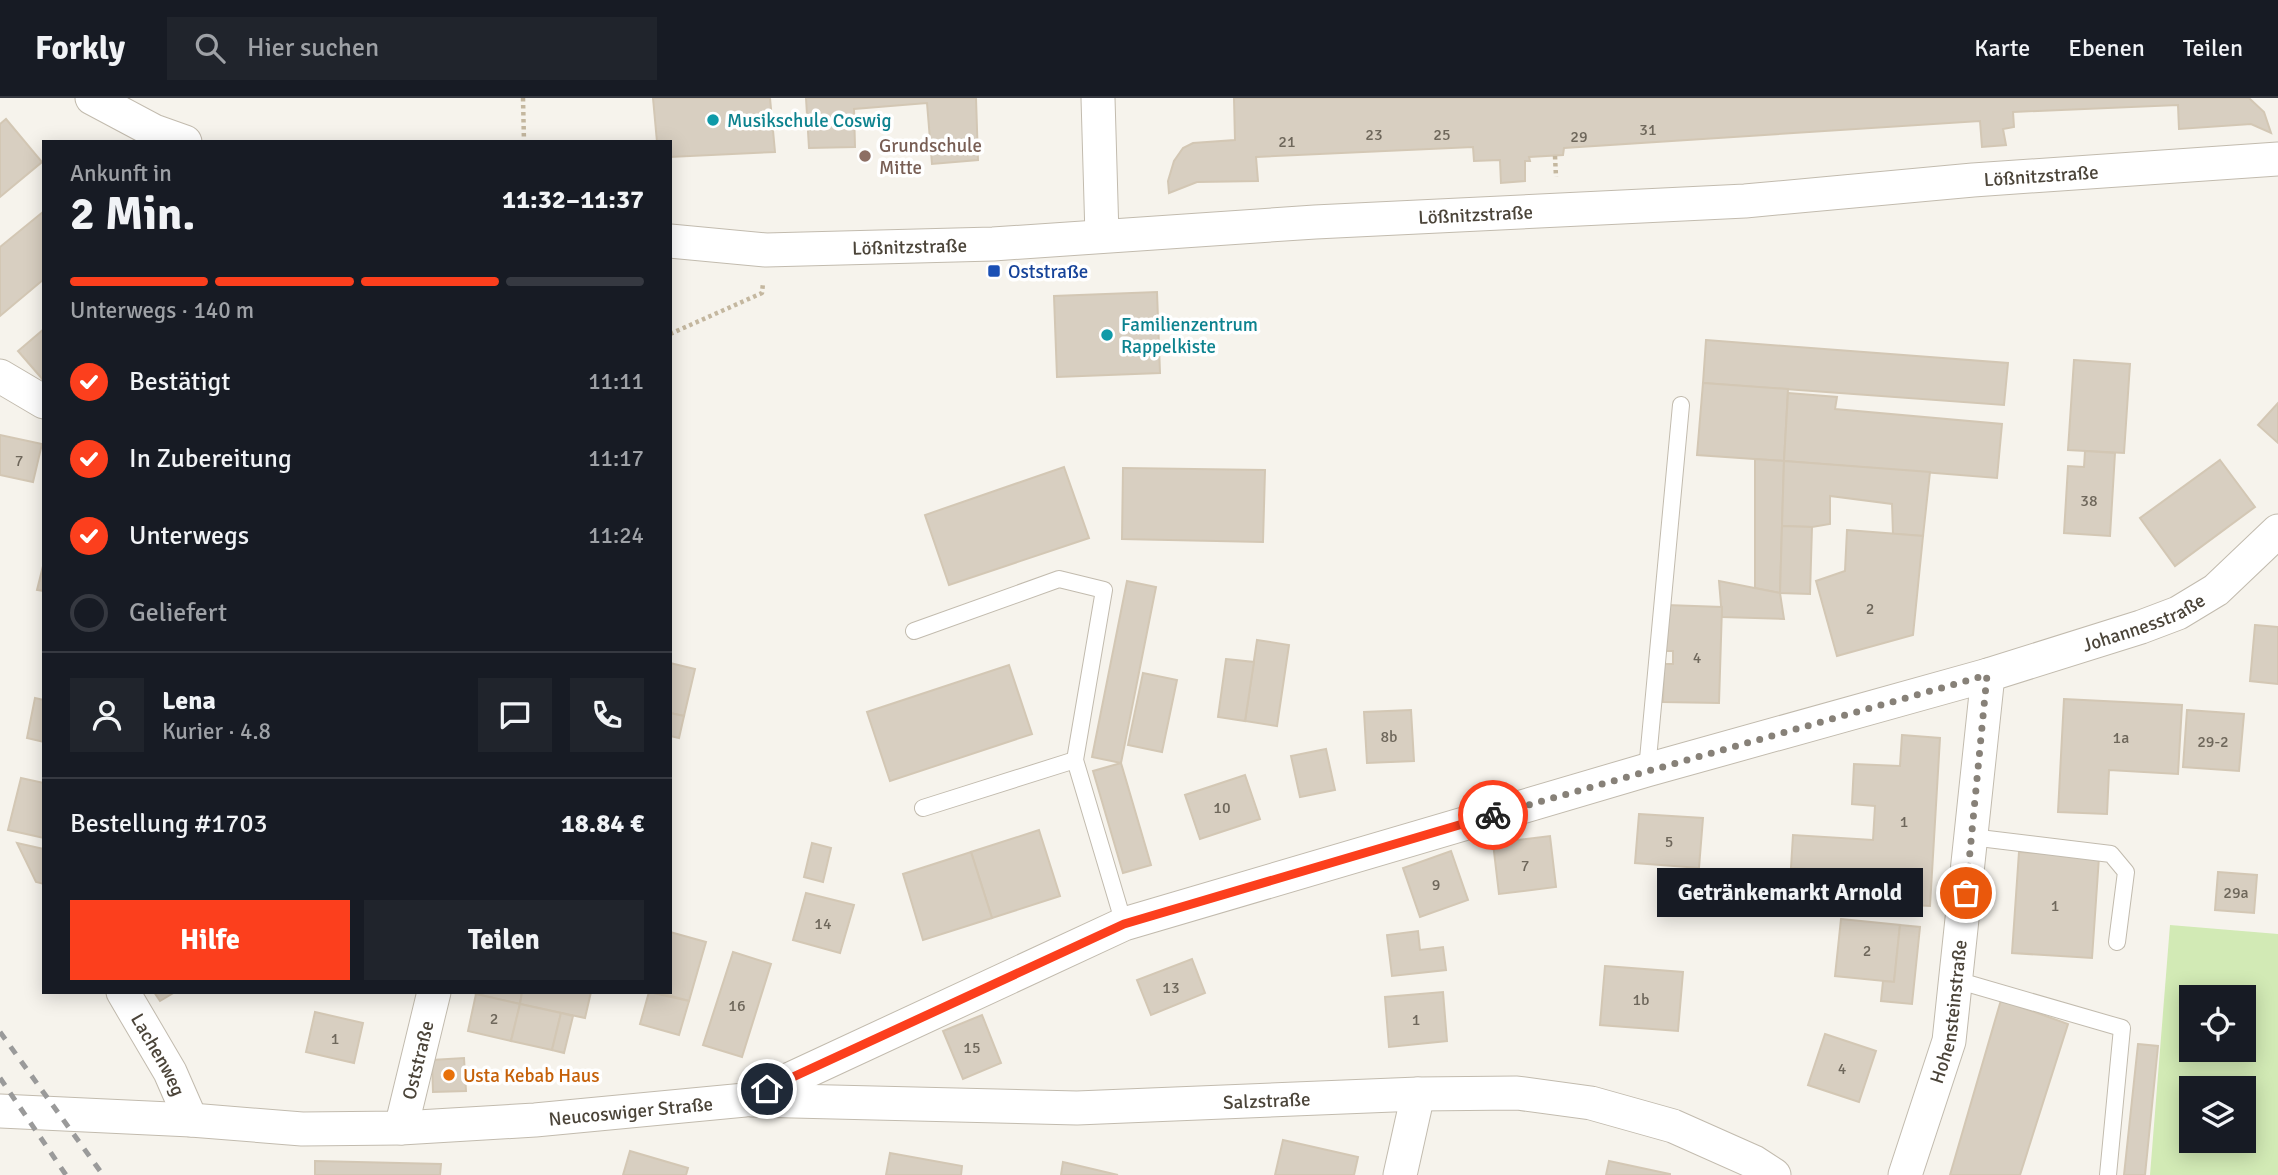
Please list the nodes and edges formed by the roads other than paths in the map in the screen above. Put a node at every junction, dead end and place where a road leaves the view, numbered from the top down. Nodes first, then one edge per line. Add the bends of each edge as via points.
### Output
1 (92, 98) edge
2 (1098, 98) edge
3 (179, 140) edge
4 (2278, 159) edge
5 (1102, 236) junction
6 (672, 241) edge
7 (0, 376) edge
8 (42, 400) edge
9 (1681, 405) dead end
10 (2278, 531) edge
11 (914, 631) dead end
12 (1987, 675) junction
13 (1075, 760) junction
14 (1647, 770) junction
15 (923, 808) dead end
16 (1971, 837) junction
17 (1124, 924) junction
18 (2117, 942) dead end
19 (1956, 980) junction
20 (124, 994) edge
21 (433, 994) edge
22 (1418, 1094) junction
23 (745, 1100) junction
24 (0, 1111) edge
25 (191, 1119) junction
26 (401, 1128) junction
27 (1400, 1175) edge
28 (1774, 1175) edge
29 (1905, 1175) edge
30 (2108, 1175) edge

1 - 3 street
2 - 5 street
4 - 5 street, Lößnitzstraße via 1745,201
5 - 6 street, Lößnitzstraße via 766,250
7 - 8 street
9 - 14 lane
10 - 12 street, Johannesstraße via 2216,590 2178,613
11 - 13 lane via 1059,579 1104,590
12 - 14 street, Neucoswiger Straße
12 - 16 street, Hohensteinstraße
13 - 15 lane
13 - 17 lane
14 - 17 street, Neucoswiger Straße
16 - 18 lane via 2111,854 2126,872
16 - 19 street, Hohensteinstraße
17 - 23 street, Neucoswiger Straße
19 - 29 street, Hohensteinstraße via 1949,1041
19 - 30 lane via 2122,1028
20 - 25 street, Lachenweg via 170,1072
21 - 26 street, Oststraße
22 - 23 street, Salzstraße via 1077,1108
22 - 27 street
22 - 28 street, Salzstraße via 1517,1093 1591,1104 1674,1126
23 - 26 street, Neucoswiger Straße
24 - 25 street, Neucoswiger Straße
25 - 26 street, Neucoswiger Straße via 302,1129

